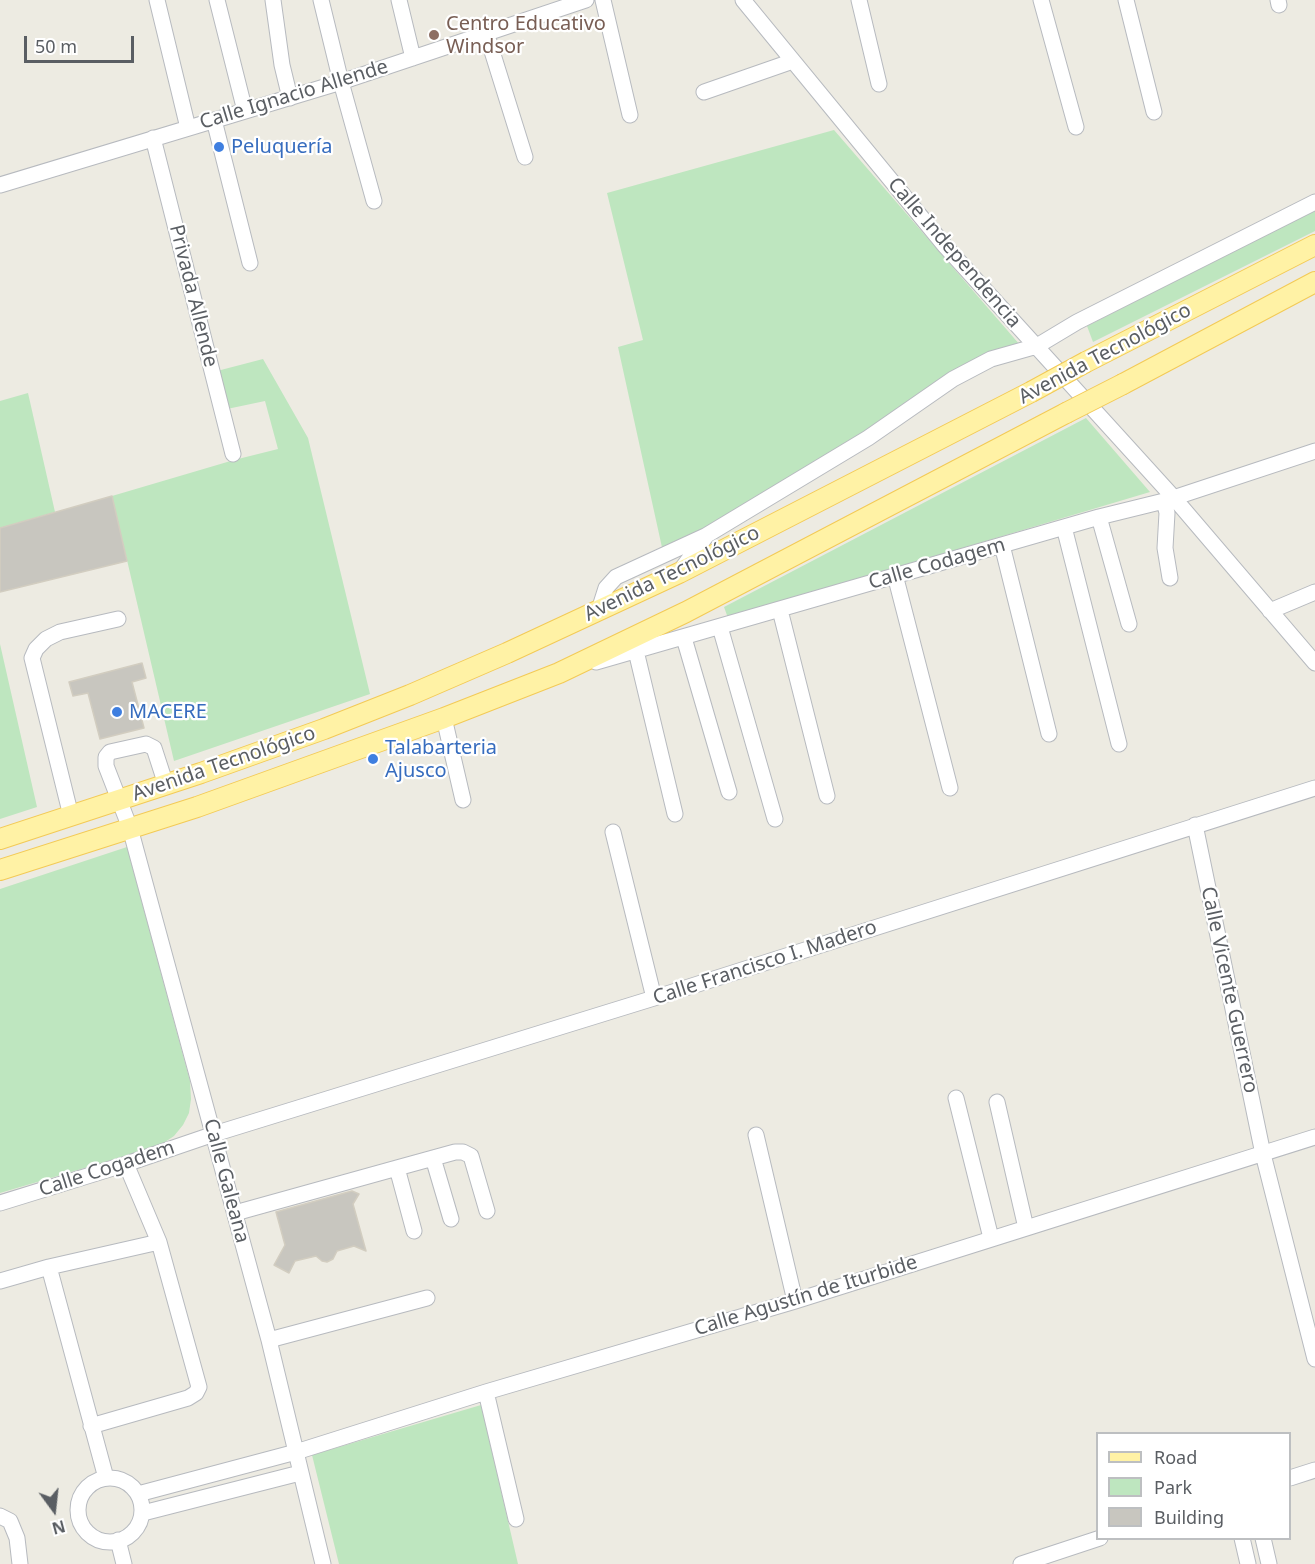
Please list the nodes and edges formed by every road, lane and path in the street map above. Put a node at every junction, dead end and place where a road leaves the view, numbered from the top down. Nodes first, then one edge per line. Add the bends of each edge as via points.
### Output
1 (157, 0) edge
2 (218, 0) edge
3 (273, 0) edge
4 (321, 0) edge
5 (399, 0) edge
6 (586, 0) edge
7 (603, 0) edge
8 (743, 0) edge
9 (859, 0) edge
10 (1041, 0) edge
11 (1126, 0) edge
12 (486, 32) junction
13 (413, 58) junction
14 (793, 61) junction
15 (341, 82) junction
16 (879, 84) dead end
17 (704, 92) dead end
18 (290, 98) junction
19 (245, 111) junction
20 (1154, 112) dead end
21 (630, 115) dead end
22 (214, 120) junction
23 (1076, 127) dead end
24 (188, 128) junction
25 (153, 138) junction
26 (525, 157) dead end
27 (0, 185) edge
28 (374, 201) dead end
29 (1315, 201) edge
30 (1315, 245) edge
31 (250, 263) dead end
32 (1315, 282) edge
33 (1037, 346) junction
34 (1315, 451) edge
35 (232, 453) dead end
36 (1169, 500) junction
37 (1099, 517) junction
38 (1064, 527) junction
39 (707, 535) junction
40 (1002, 545) junction
41 (679, 573) junction
42 (895, 575) junction
43 (1170, 578) dead end
44 (1315, 592) edge
45 (599, 610) junction
46 (780, 610) junction
47 (1270, 611) junction
48 (118, 619) dead end
49 (1129, 624) dead end
50 (720, 627) junction
51 (684, 638) junction
52 (636, 651) junction
53 (1315, 663) edge
54 (559, 673) junction
55 (444, 718) junction
56 (1049, 734) dead end
57 (1119, 744) dead end
58 (166, 785) junction
59 (950, 788) dead end
60 (1315, 788) edge
61 (729, 792) dead end
62 (827, 796) dead end
63 (120, 800) junction
64 (463, 800) dead end
65 (675, 814) dead end
66 (72, 816) junction
67 (775, 819) dead end
68 (1195, 825) junction
69 (130, 828) junction
70 (613, 832) dead end
71 (0, 839) edge
72 (0, 870) edge
73 (654, 998) junction
74 (956, 1098) dead end
75 (997, 1102) dead end
76 (214, 1134) junction
77 (756, 1135) dead end
78 (1315, 1137) edge
79 (1263, 1154) junction
80 (434, 1158) junction
81 (126, 1164) junction
82 (397, 1167) junction
83 (0, 1203) edge
84 (487, 1210) dead end
85 (235, 1213) junction
86 (451, 1220) dead end
87 (1026, 1228) junction
88 (414, 1231) dead end
89 (991, 1238) junction
90 (159, 1242) junction
91 (49, 1267) junction
92 (0, 1281) edge
93 (427, 1298) dead end
94 (795, 1301) junction
95 (269, 1340) junction
96 (1315, 1359) edge
97 (486, 1392) junction
98 (91, 1425) junction
99 (296, 1452) junction
100 (1315, 1470) edge
101 (300, 1473) junction
102 (106, 1478) junction
103 (1291, 1478) edge
104 (138, 1494) junction
105 (143, 1513) junction
106 (0, 1516) edge
107 (516, 1519) dead end
108 (118, 1540) junction
109 (1097, 1540) edge
110 (1264, 1541) edge
111 (1245, 1551) edge
112 (20, 1564) edge
113 (124, 1564) edge
114 (323, 1564) edge
115 (1021, 1564) edge
116 (1269, 1564) edge

1 - 24 street
2 - 19 street
3 - 18 street
4 - 15 street
5 - 13 street
6 - 12 street, Calle Ignacio Allende
7 - 21 street
8 - 14 street, Calle Independencia
9 - 16 street
10 - 23 street
11 - 20 street
12 - 13 street, Calle Ignacio Allende
12 - 26 street
13 - 15 street, Calle Ignacio Allende
14 - 17 street
14 - 33 street, Calle Independencia via 945,246
15 - 18 street, Calle Ignacio Allende
15 - 28 street
18 - 19 street, Calle Ignacio Allende
19 - 22 street, Calle Ignacio Allende
22 - 24 street, Calle Ignacio Allende
22 - 31 street
24 - 25 street, Calle Ignacio Allende
25 - 27 street, Calle Ignacio Allende
25 - 35 street, Privada Allende
29 - 33 street
30 - 41 main road, Avenida Tecnológico, bridge
32 - 54 main road, Avenida Tecnológico, bridge via 686,612
33 - 36 street, Calle Independencia
33 - 39 street via 991,359 953,379 867,438
34 - 36 street, Calle Codagem
36 - 37 street, Calle Codagem
36 - 43 street via 1165,548
36 - 47 street, Calle Independencia
37 - 38 street, Calle Codagem
37 - 49 street
38 - 40 street, Calle Codagem
38 - 57 street
39 - 41 street
39 - 45 street via 616,577 606,588
40 - 42 street, Calle Codagem
40 - 56 street
41 - 45 main road, Avenida Tecnológico
42 - 46 street, Calle Codagem
42 - 59 street
44 - 47 street
45 - 58 main road, Avenida Tecnológico via 410,695
46 - 50 street, Calle Codagem
46 - 62 street
47 - 53 street, Calle Independencia
48 - 66 street via 60,632 41,644 32,658
50 - 51 street, Calle Codagem
50 - 67 street
51 - 52 street, Calle Codagem
51 - 61 street
52 - 54 street, Calle Codagem
52 - 65 street
54 - 55 main road, Avenida Tecnológico
55 - 64 street
55 - 69 main road, Avenida Tecnológico
58 - 63 main road, Avenida Tecnológico
58 - 63 street, Calle Galeana via 154,748 146,744 110,752 106,766
60 - 68 street, Calle Francisco I. Madero
63 - 66 main road, Avenida Tecnológico
63 - 69 street, Calle Galeana
66 - 71 main road, Avenida Tecnológico
68 - 73 street, Calle Francisco I. Madero
68 - 79 street, Calle Vicente Guerrero
69 - 72 main road, Avenida Tecnológico
69 - 76 street, Calle Galeana
70 - 73 street
73 - 76 street, Calle Francisco I. Madero
74 - 89 street
75 - 87 street
76 - 81 street, Calle Cogadem
76 - 85 street, Calle Galeana
77 - 94 street
78 - 79 street, Calle Agustín de Iturbide
79 - 87 street, Calle Agustín de Iturbide
79 - 96 street, Calle Vicente Guerrero
80 - 82 street
80 - 84 street via 468,1152
80 - 86 street
81 - 83 street, Calle Cogadem
81 - 90 street
82 - 85 street
82 - 88 street
85 - 95 street, Calle Galeana
87 - 89 street, Calle Agustín de Iturbide
89 - 94 street, Calle Agustín de Iturbide
90 - 91 street
90 - 98 street via 199,1387 188,1398
91 - 92 street
91 - 98 street
93 - 95 street
94 - 97 street, Calle Agustín de Iturbide
95 - 99 street, Calle Galeana
97 - 99 street, Calle Agustín de Iturbide
97 - 107 street
98 - 102 street
99 - 101 street, Calle Galeana
99 - 104 street, Calle Agustín de Iturbide
100 - 103 street
101 - 105 street
101 - 114 street, Calle Galeana
102 - 104 street via 124,1481
102 - 108 street via 83,1492 78,1509 89,1534 106,1541
104 - 105 street
105 - 108 street via 131,1534
106 - 112 street via 10,1521
108 - 113 street
109 - 115 street
110 - 111 street
110 - 116 street

